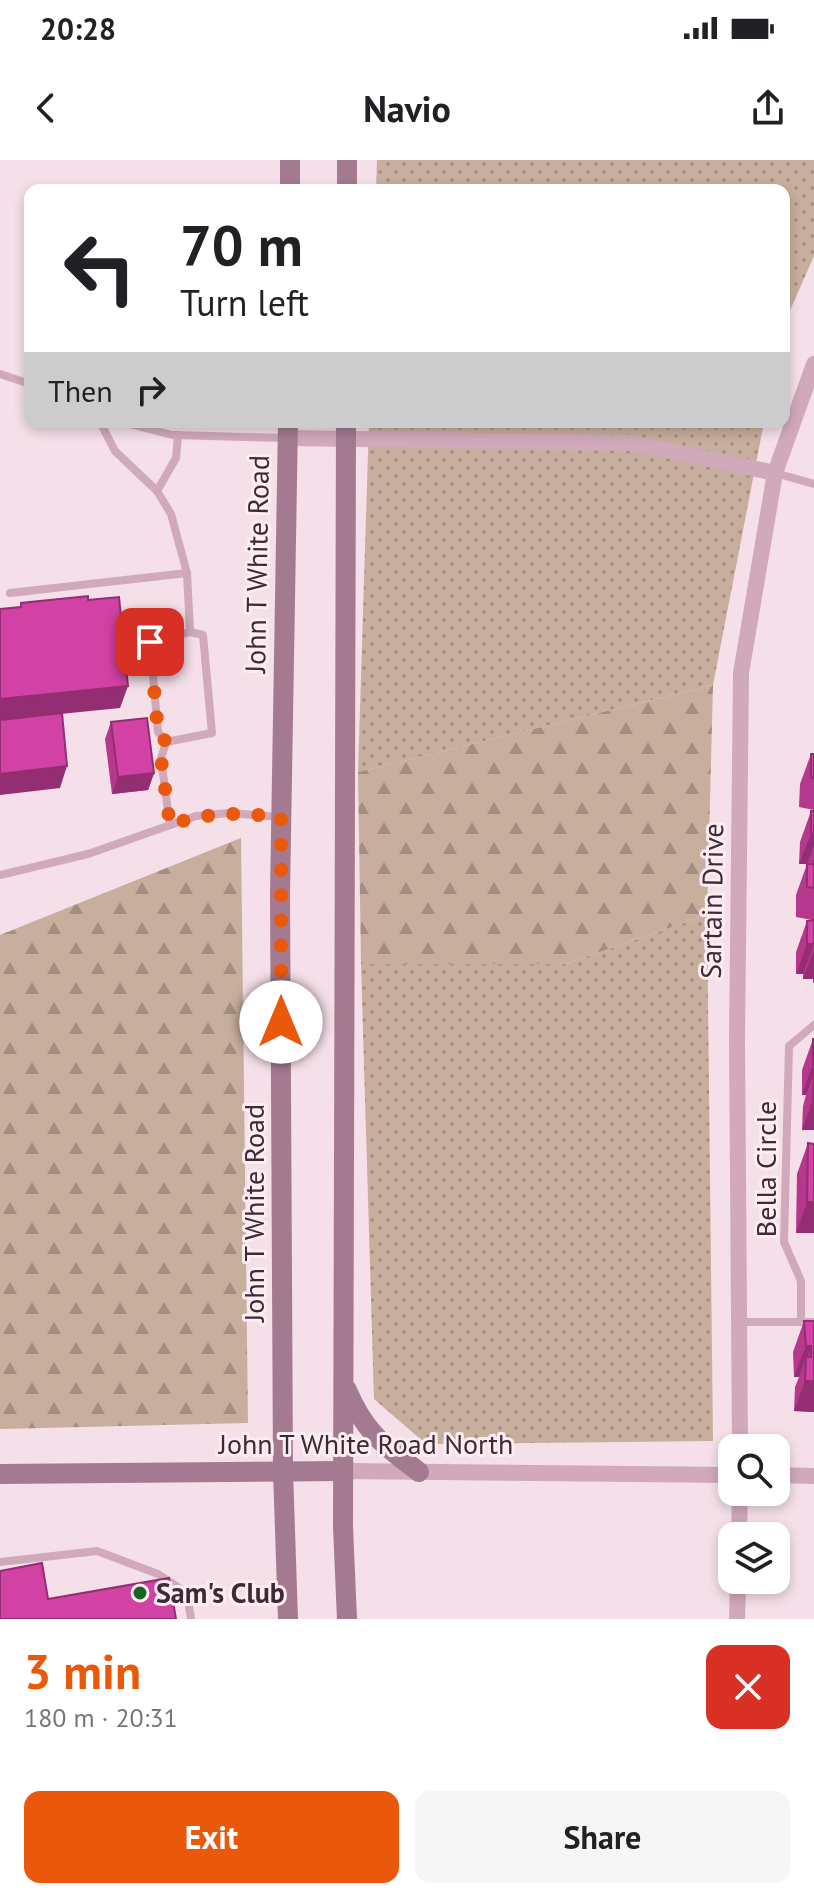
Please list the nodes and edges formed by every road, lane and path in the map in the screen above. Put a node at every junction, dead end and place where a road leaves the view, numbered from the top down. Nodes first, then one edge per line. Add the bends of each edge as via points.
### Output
1 (290, 160) edge
2 (347, 160) edge
3 (290, 184) edge
4 (347, 184) edge
5 (814, 364) edge
6 (0, 374) edge
7 (24, 382) edge
8 (103, 428) edge
9 (148, 428) edge
10 (288, 430) edge
11 (346, 431) edge
12 (178, 435) junction
13 (775, 473) junction
14 (814, 484) edge
15 (157, 491) junction
16 (187, 573) junction
17 (10, 593) dead end
18 (190, 632) junction
19 (166, 742) junction
20 (281, 817) junction
21 (170, 825) junction
22 (0, 875) edge
23 (814, 1025) edge
24 (739, 1322) junction
25 (801, 1322) junction
26 (814, 1322) edge
27 (344, 1382) junction
28 (740, 1434) edge
29 (283, 1471) junction
30 (343, 1471) junction
31 (419, 1472) junction
32 (0, 1474) edge
33 (718, 1475) edge
34 (790, 1475) edge
35 (814, 1476) edge
36 (0, 1562) edge
37 (738, 1594) edge
38 (191, 1619) edge
39 (288, 1619) edge
40 (347, 1619) edge
41 (737, 1619) edge

1 - 3 main road
2 - 4 main road
5 - 13 street, Sartain Drive
6 - 7 lane
8 - 15 lane via 115,451
9 - 12 lane
10 - 11 street
10 - 12 lane
10 - 20 main road, John T White Road
11 - 13 street via 632,443
11 - 27 main road
12 - 15 lane via 176,458
13 - 14 lane
13 - 24 street, Sartain Drive via 741,673
15 - 16 lane via 171,514
16 - 17 lane
16 - 18 lane
18 - 19 lane via 150,642 158,732
18 - 19 lane via 203,635 212,733
19 - 21 lane via 161,759
20 - 21 lane via 229,813
20 - 29 main road, John T White Road
21 - 22 lane via 88,854
23 - 25 lane, Bella Circle via 789,1046 784,1242 801,1281
24 - 25 lane
24 - 28 street, Sartain Drive
25 - 26 lane
27 - 30 main road
27 - 31 main road via 358,1417 376,1439
29 - 30 main road, John T White Road North
29 - 32 main road, John T White Road North
29 - 39 main road, John T White Road
30 - 31 street, John T White Road North
30 - 40 main road
31 - 33 street, John T White Road North
34 - 35 street
36 - 38 lane via 97,1551 158,1574 187,1593
37 - 41 street

